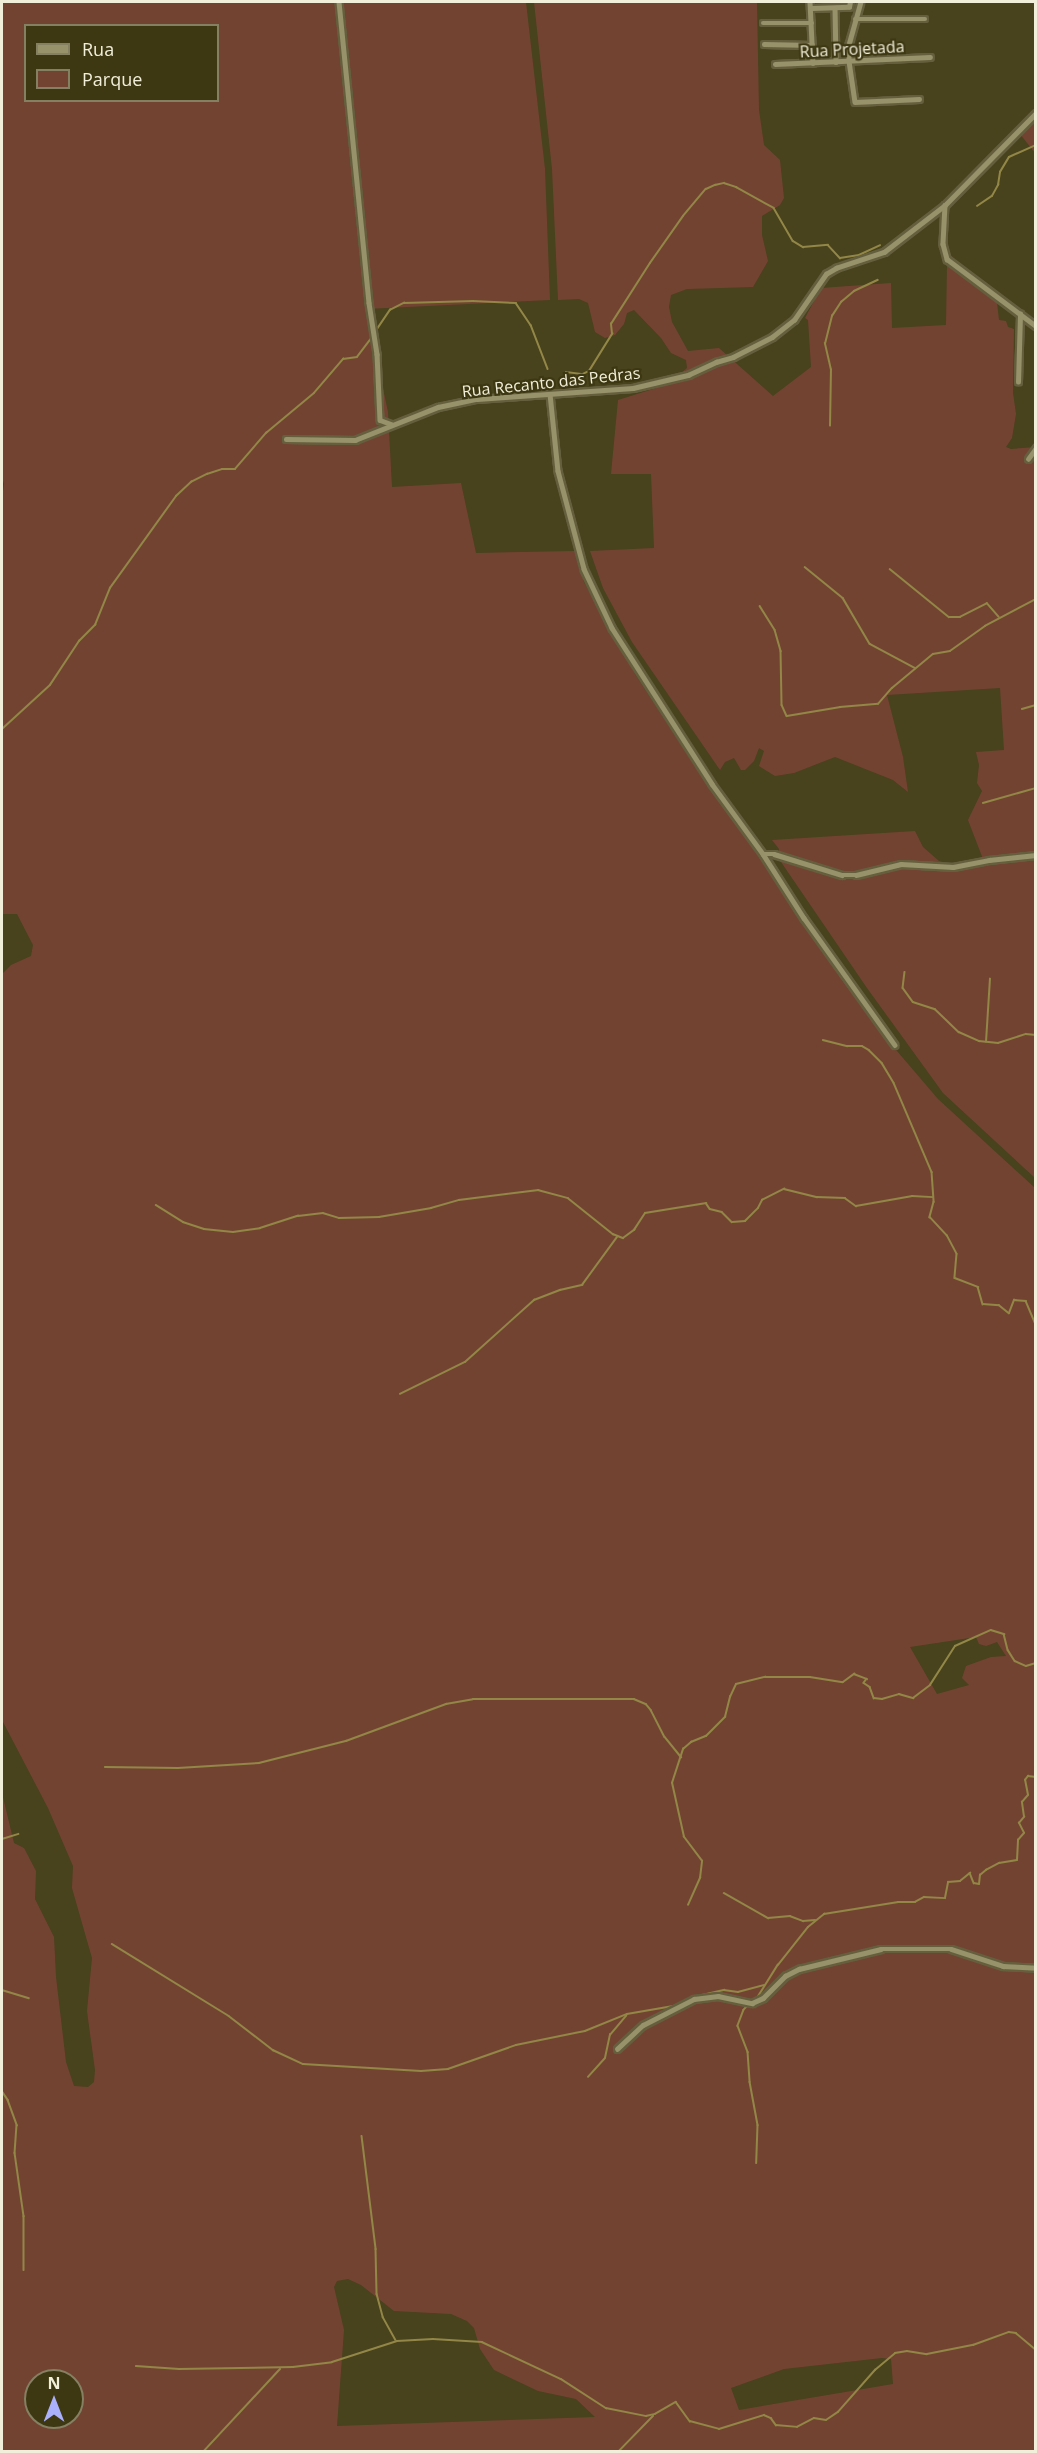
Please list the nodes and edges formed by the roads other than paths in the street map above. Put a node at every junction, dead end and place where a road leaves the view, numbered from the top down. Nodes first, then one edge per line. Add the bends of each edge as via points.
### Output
1 (339, 2) edge
2 (850, 2) edge
3 (861, 2) edge
4 (811, 4) edge
5 (835, 8) junction
6 (855, 19) junction
7 (925, 19) dead end
8 (763, 23) dead end
9 (812, 23) junction
10 (764, 44) dead end
11 (812, 45) junction
12 (930, 57) dead end
13 (849, 61) junction
14 (836, 62) junction
15 (813, 63) junction
16 (775, 64) dead end
17 (919, 99) dead end
18 (1035, 113) edge
19 (945, 205) junction
20 (1020, 314) junction
21 (1035, 326) edge
22 (1018, 382) dead end
23 (550, 394) junction
24 (391, 424) junction
25 (286, 439) dead end
26 (1035, 448) edge
27 (1028, 459) dead end
28 (764, 854) junction
29 (1035, 855) edge
30 (895, 1045) dead end
31 (1035, 1968) edge
32 (617, 2049) dead end

1 - 24 street via 377,354 380,420
2 - 5 street via 849,8
3 - 6 street
4 - 5 street
4 - 9 street
5 - 14 street
6 - 7 street
6 - 13 street
8 - 9 street
9 - 11 street
10 - 11 street
11 - 15 street
12 - 13 street, Rua Projetada
13 - 14 street, Rua Projetada
13 - 17 street via 855,102
14 - 15 street, Rua Projetada
15 - 16 street, Rua Projetada
18 - 19 street, Rua Recanto das Pedras
19 - 20 street via 943,244 947,259
19 - 23 street, Rua Recanto das Pedras via 884,252 826,274 794,320 748,351 688,375 633,388
20 - 21 street
20 - 22 street
23 - 24 street, Rua Recanto das Pedras via 457,403
23 - 28 street via 558,471 584,569 626,652
24 - 25 street, Rua Recanto das Pedras via 355,440
26 - 27 street
28 - 29 street via 856,875 902,864 952,867
28 - 30 street via 804,918
31 - 32 street via 1003,1966 951,1949 881,1949 794,1971 758,2002 710,1996 694,1999 643,2025

